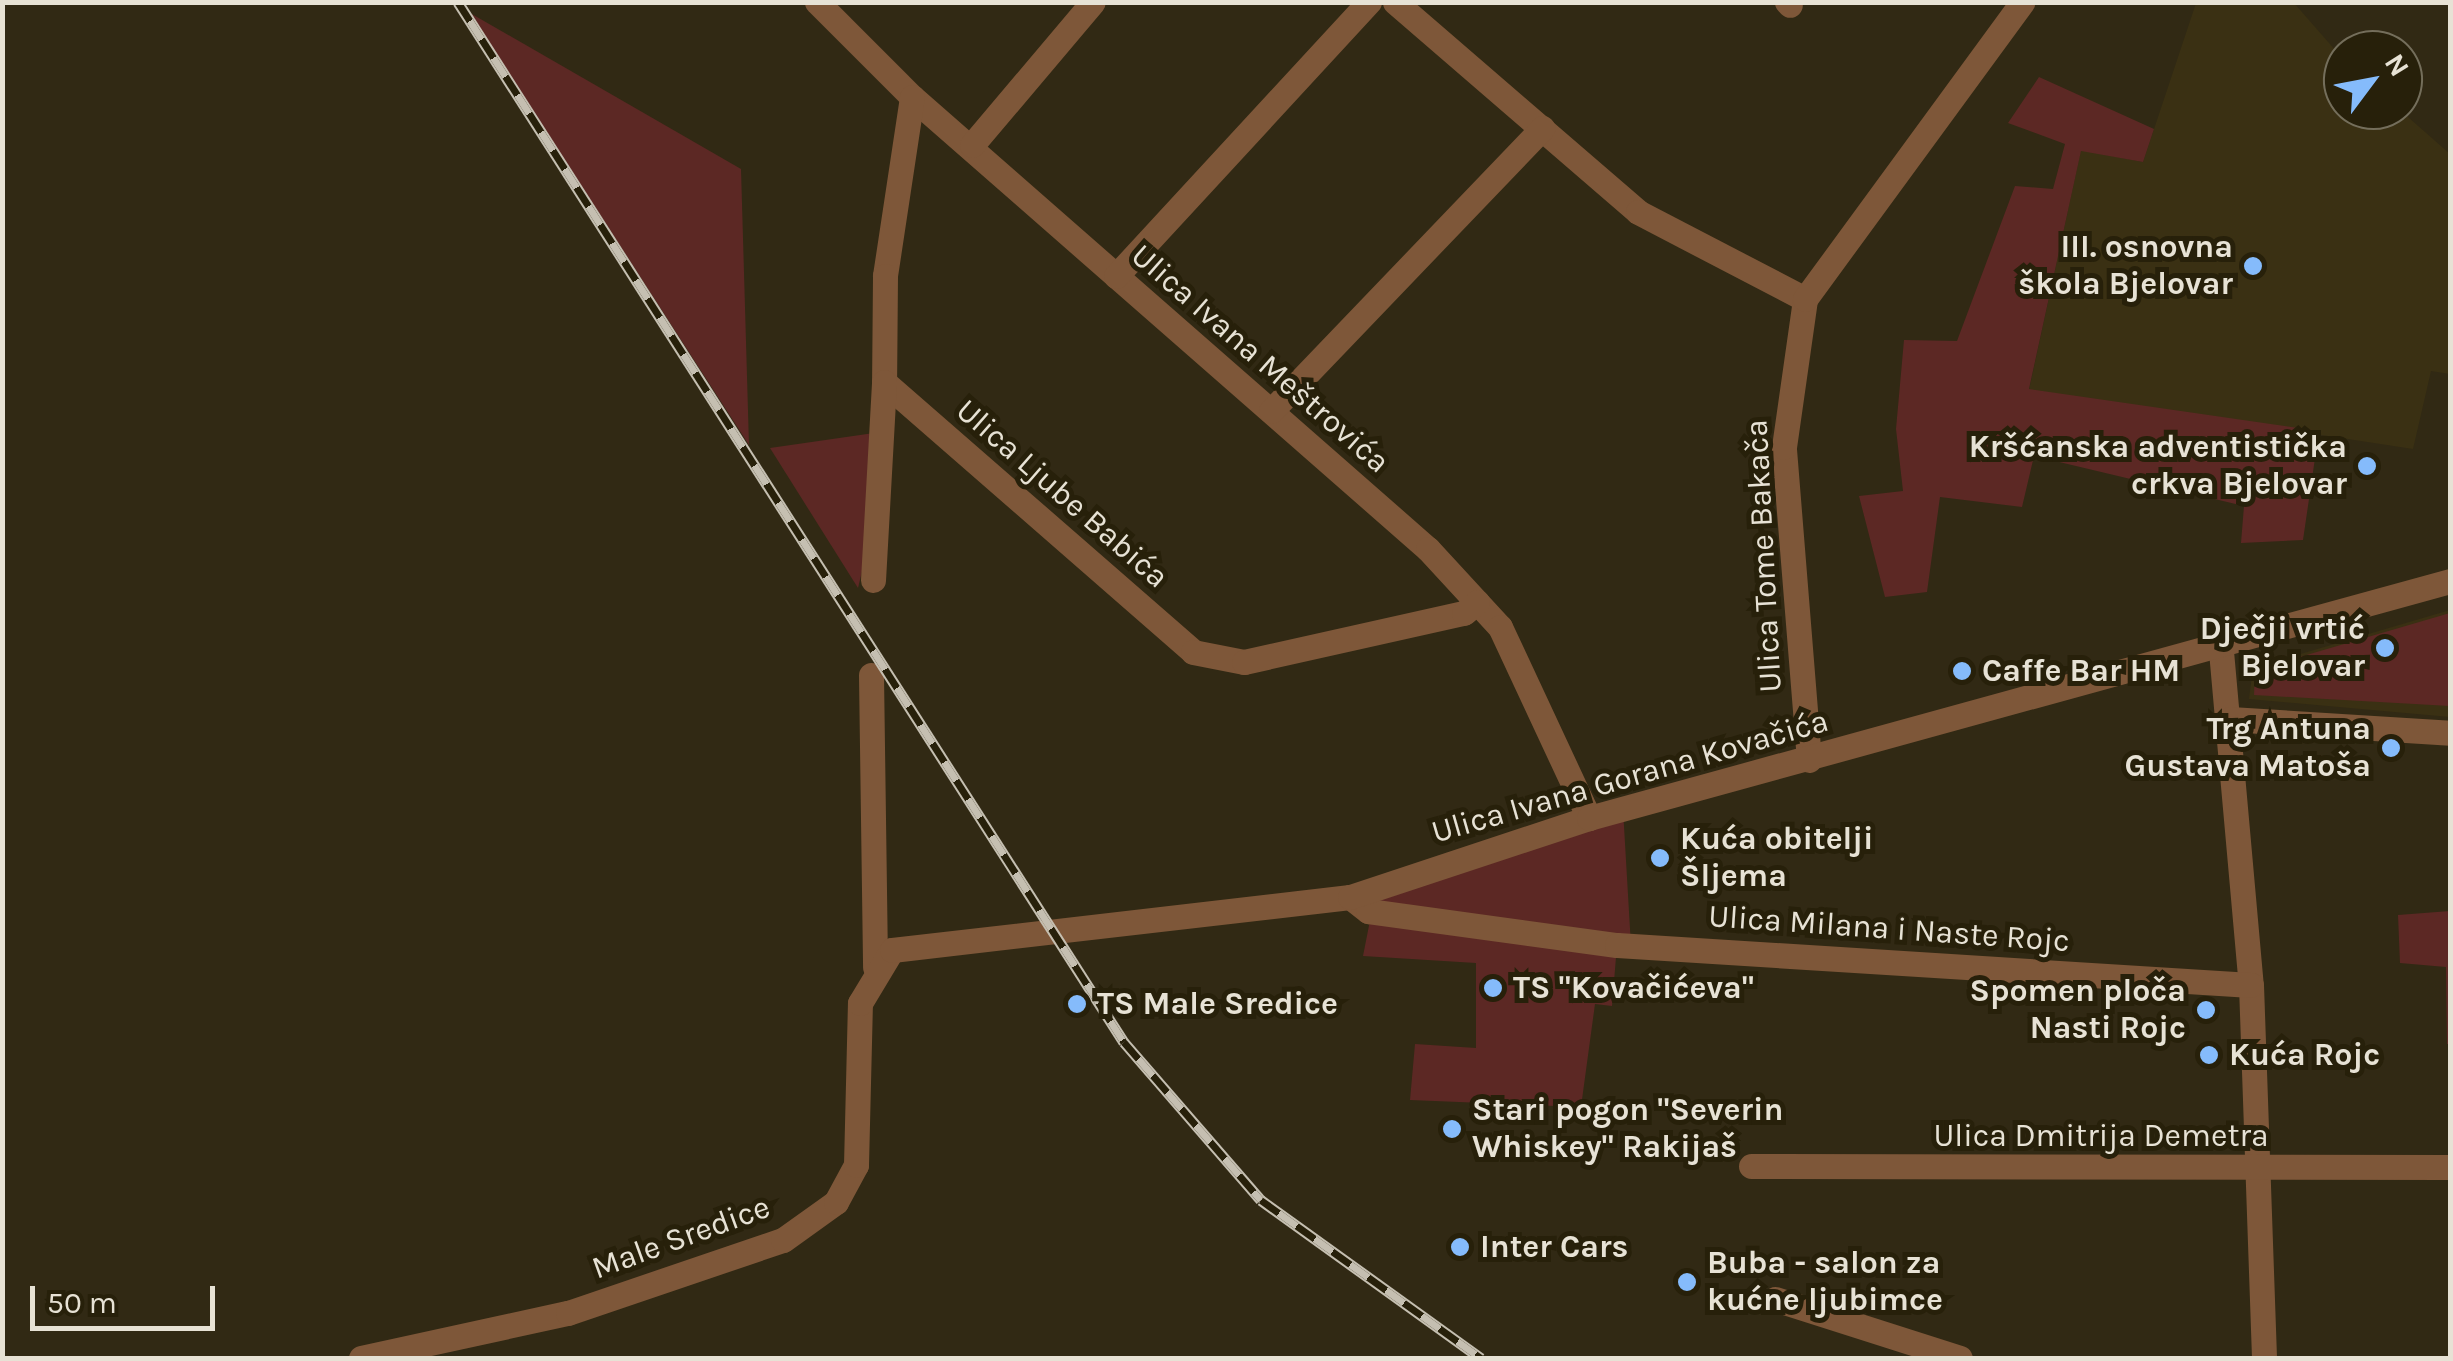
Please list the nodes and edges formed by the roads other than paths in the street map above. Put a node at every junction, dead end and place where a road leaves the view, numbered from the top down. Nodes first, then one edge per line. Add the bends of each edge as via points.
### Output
1 (1093, 2) edge
2 (1369, 2) edge
3 (1396, 2) edge
4 (2022, 2) edge
5 (818, 3) edge
6 (912, 96) junction
7 (1542, 128) junction
8 (972, 146) junction
9 (1116, 276) junction
10 (1805, 299) junction
11 (884, 382) junction
12 (1270, 411) junction
13 (873, 580) dead end
14 (2450, 582) edge
15 (1477, 602) junction
16 (2221, 652) junction
17 (871, 675) dead end
18 (2230, 719) junction
19 (2450, 733) edge
20 (1809, 760) junction
21 (1588, 818) junction
22 (1350, 897) junction
23 (874, 967) junction
24 (2251, 985) junction
25 (1751, 1166) dead end
26 (2450, 1167) edge
27 (2262, 1169) junction
28 (1775, 1298) dead end
29 (362, 1358) edge
30 (1960, 1358) edge
31 (2264, 1358) edge

1 - 8 street
2 - 9 street
3 - 7 street
4 - 10 street, Ulica Tome Bakača
5 - 6 street, Ulica Ivana Meštrovića
6 - 8 street, Ulica Ivana Meštrovića
6 - 11 street via 885,276
7 - 10 street via 1652,221
7 - 12 street
8 - 9 street, Ulica Ivana Meštrovića
9 - 12 street, Ulica Ivana Meštrovića
10 - 20 street, Ulica Tome Bakača via 1784,447
11 - 13 street
11 - 15 street, Ulica Ljube Babića via 1194,652 1244,662 1464,613
12 - 15 street, Ulica Ivana Meštrovića
14 - 16 street
15 - 21 street, Ulica Ivana Meštrovića via 1500,627
16 - 18 street
16 - 20 street, Ulica Ivana Gorana Kovačića
17 - 23 street, Male Sredice
18 - 19 street
18 - 24 street
20 - 21 street, Ulica Ivana Gorana Kovačića
21 - 22 street, Ulica Ivana Gorana Kovačića
22 - 23 street, Ulica Ivana Gorana Kovačića via 1053,935 914,942
22 - 24 street, Ulica Milana i Naste Rojc via 1368,911 1616,945
23 - 29 street, Male Sredice via 860,1003 856,1165 836,1202 783,1240 568,1312
24 - 27 street
25 - 27 street, Ulica Dmitrija Demetra
26 - 27 street, Ulica Dmitrija Demetra
27 - 31 street
28 - 30 street

